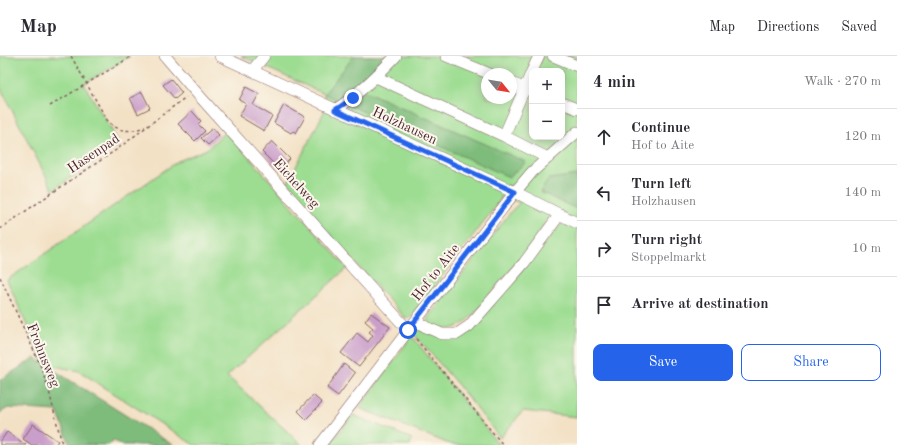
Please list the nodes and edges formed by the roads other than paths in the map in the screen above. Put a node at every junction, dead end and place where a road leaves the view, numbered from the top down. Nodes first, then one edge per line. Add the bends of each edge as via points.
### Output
1 (165, 56) edge
2 (220, 56) edge
3 (264, 56) edge
4 (396, 56) edge
5 (446, 56) edge
6 (539, 56) edge
7 (553, 56) edge
8 (577, 66) edge
9 (533, 68) edge
10 (481, 70) edge
11 (252, 71) junction
12 (376, 77) junction
13 (517, 85) edge
14 (528, 90) edge
15 (564, 104) edge
16 (577, 109) edge
17 (335, 110) junction
18 (577, 132) edge
19 (504, 136) junction
20 (548, 158) junction
21 (515, 192) junction
22 (560, 214) junction
23 (577, 223) edge
24 (416, 321) junction
25 (408, 330) junction
26 (320, 445) edge

1 - 25 street, Eichelweg
2 - 11 street, Holzhausen
3 - 11 street
4 - 12 street
5 - 10 street
6 - 9 street
7 - 8 street
11 - 17 street, Holzhausen
12 - 17 street
12 - 19 street
13 - 14 street
14 - 19 street
15 - 16 street
17 - 21 street, Holzhausen
18 - 20 street, Hof to Aite
19 - 20 street
20 - 21 street, Hof to Aite
21 - 22 street, Holzhausen
21 - 24 street, Hof to Aite
22 - 23 street, Holzhausen
22 - 24 street via 524,263 469,326 457,334 442,334
24 - 25 street, Hof to Aite
25 - 26 street, Hof to Aite

